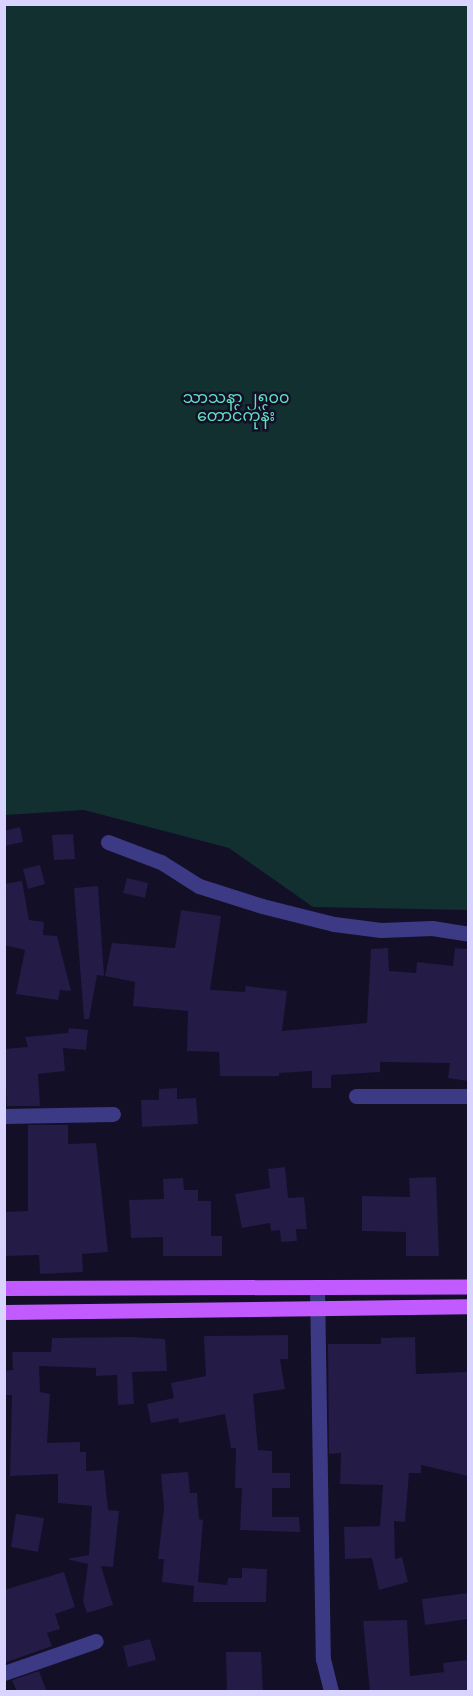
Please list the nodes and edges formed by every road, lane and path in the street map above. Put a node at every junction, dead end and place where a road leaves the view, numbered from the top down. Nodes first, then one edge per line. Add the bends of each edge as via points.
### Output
1 (108, 842) dead end
2 (468, 934) edge
3 (356, 1096) dead end
4 (468, 1096) edge
5 (113, 1114) dead end
6 (4, 1116) edge
7 (468, 1286) edge
8 (317, 1287) junction
9 (4, 1288) edge
10 (468, 1306) edge
11 (316, 1307) junction
12 (4, 1312) edge
13 (96, 1641) dead end
14 (4, 1673) edge
15 (331, 1692) edge

1 - 2 street via 161,862 199,886 262,906 334,924 381,930 432,928
3 - 4 street
5 - 6 street
7 - 8 main road
8 - 9 main road
8 - 11 street
10 - 11 main road
11 - 12 main road
11 - 15 street via 323,1659
13 - 14 street

